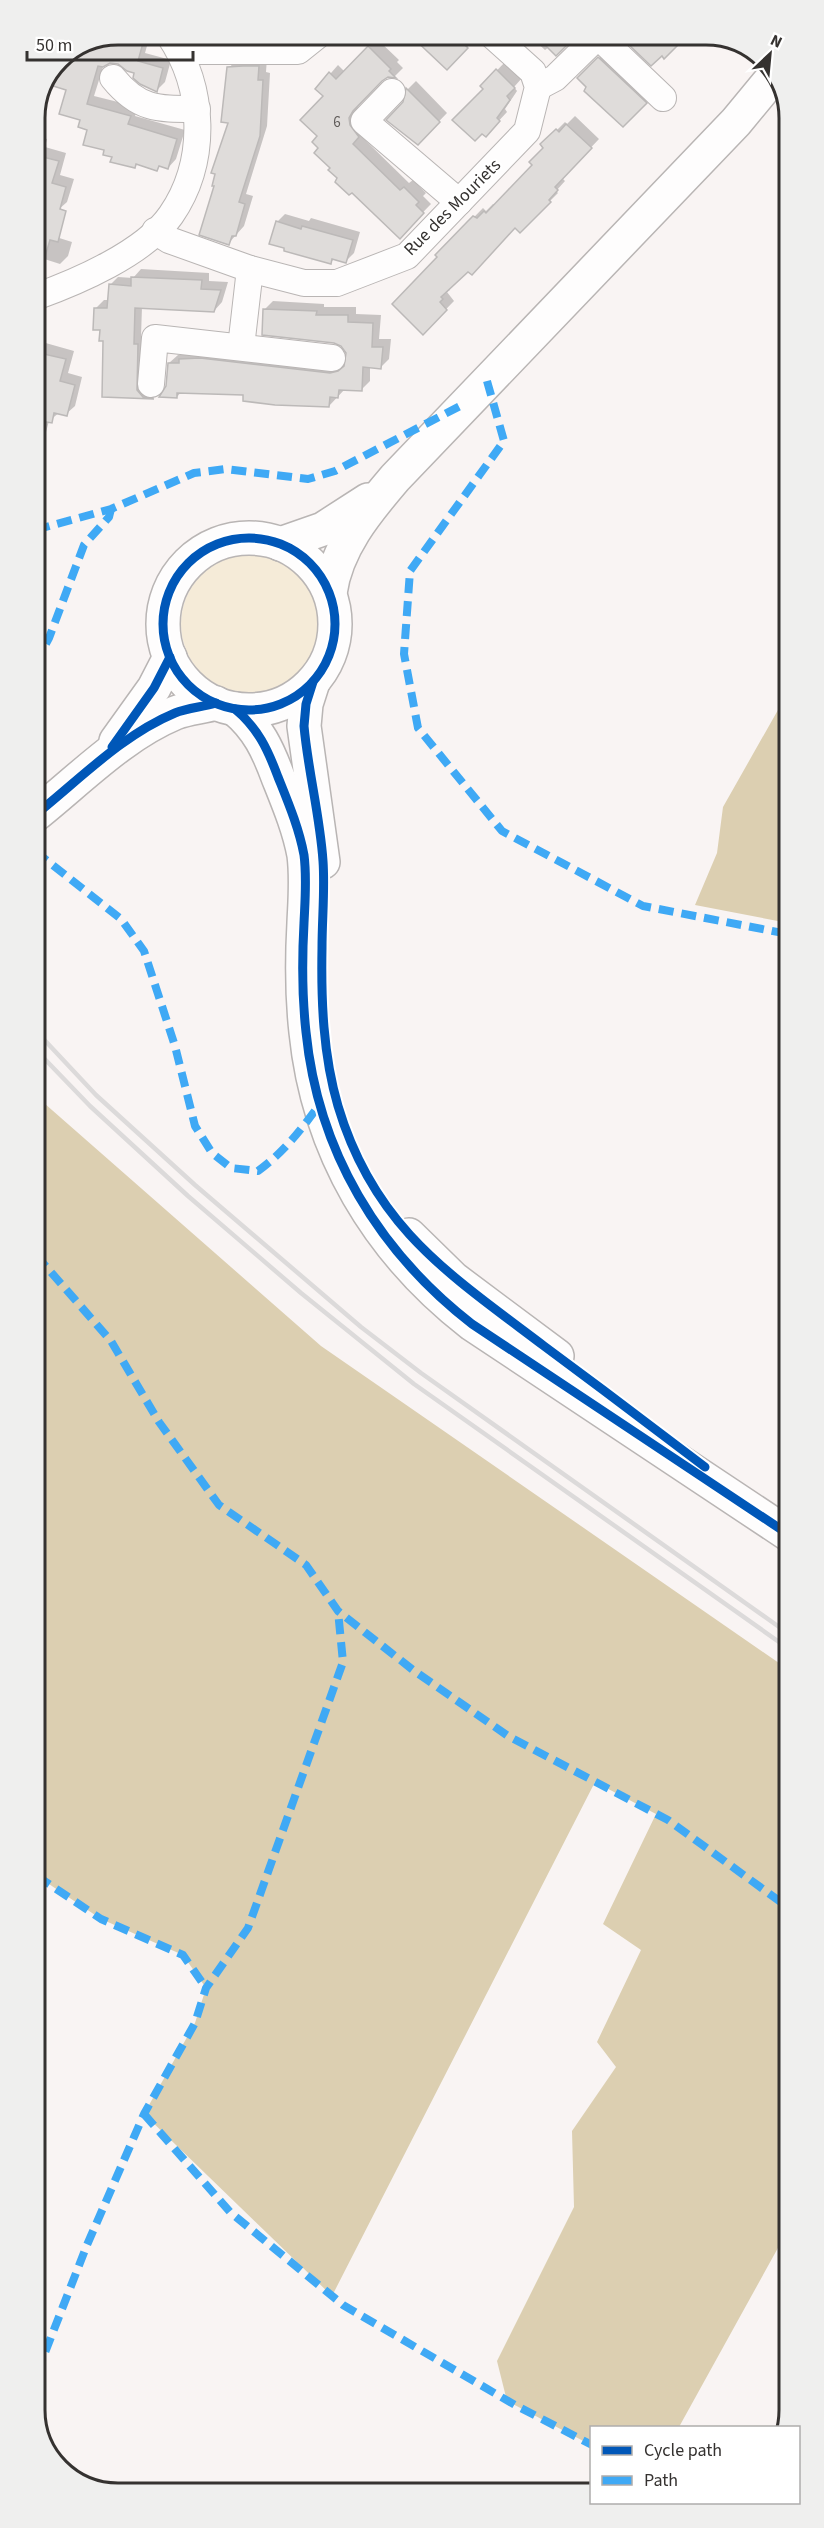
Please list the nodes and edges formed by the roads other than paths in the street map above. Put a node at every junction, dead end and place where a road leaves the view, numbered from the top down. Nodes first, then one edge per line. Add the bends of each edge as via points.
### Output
1 (175, 45) edge
2 (205, 45) edge
3 (305, 45) edge
4 (503, 45) edge
5 (588, 45) edge
6 (608, 45) edge
7 (113, 78) dead end
8 (767, 84) edge
9 (538, 87) junction
10 (392, 92) dead end
11 (774, 92) edge
12 (663, 98) dead end
13 (197, 109) junction
14 (736, 122) junction
15 (459, 202) junction
16 (155, 231) junction
17 (250, 268) junction
18 (45, 293) edge
19 (241, 347) junction
20 (332, 358) dead end
21 (151, 384) dead end
22 (395, 478) junction
23 (280, 544) junction
24 (330, 593) junction
25 (170, 657) junction
26 (313, 682) junction
27 (226, 706) junction
28 (102, 759) junction
29 (47, 805) edge
30 (779, 1525) edge
31 (779, 1526) edge

1 - 13 street via 192,79
2 - 3 street via 298,51
4 - 9 street via 533,72
5 - 9 street via 555,78
6 - 12 street
7 - 13 street via 127,94 159,109
8 - 14 main road
9 - 15 street, Rue des Mouriets via 527,131
10 - 15 street via 364,121
11 - 14 main road
13 - 16 street via 193,165 170,216
14 - 22 main road
15 - 17 street, Rue des Mouriets via 407,256 337,283 304,283
16 - 17 street, Rue des Mouriets via 169,240
16 - 18 street via 91,274
17 - 19 street
19 - 20 street
19 - 21 street via 155,338
22 - 23 main road via 323,529
22 - 24 main road via 365,514 343,550
23 - 24 main road via 305,558
23 - 25 main road via 258,538 235,539 206,549 187,563 170,589 164,611 163,634
24 - 26 main road via 334,643
25 - 27 main road via 188,685
25 - 28 main road via 154,688
26 - 27 main road via 296,697 275,706 258,710
26 - 30 main road via 304,726 323,860 322,987 327,1056 345,1126 372,1186 406,1232 454,1279
27 - 28 main road via 176,713
27 - 31 main road via 252,726 265,743 298,833 306,882 303,952 306,1031 313,1077 340,1162 382,1233 431,1290 472,1324
28 - 29 main road

